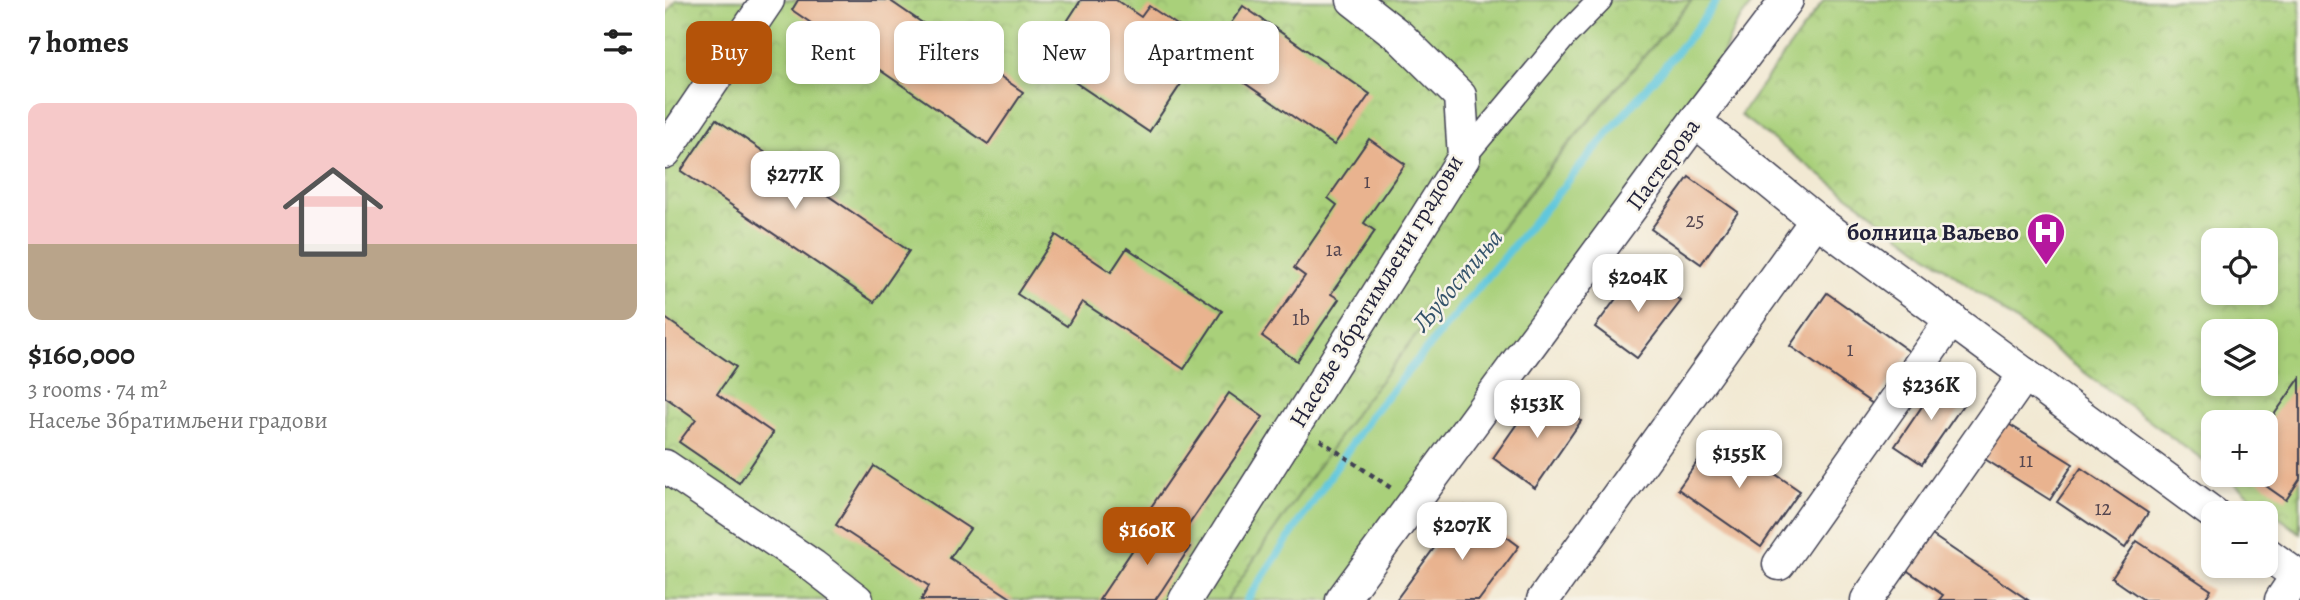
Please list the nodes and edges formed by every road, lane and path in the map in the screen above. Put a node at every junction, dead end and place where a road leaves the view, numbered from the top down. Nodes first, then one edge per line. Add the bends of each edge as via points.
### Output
1 (768, 0) edge
2 (1353, 0) edge
3 (1600, 0) edge
4 (1787, 0) edge
5 (1695, 121) junction
6 (665, 152) edge
7 (1464, 157) junction
8 (1816, 219) junction
9 (1951, 319) junction
10 (2025, 374) junction
11 (1327, 446) dead end
12 (665, 466) edge
13 (1381, 482) dead end
14 (2201, 504) edge
15 (1779, 564) dead end
16 (813, 566) junction
17 (2278, 567) edge
18 (2293, 585) edge
19 (819, 600) edge
20 (857, 600) edge
21 (1185, 600) edge
22 (1342, 600) edge
23 (1543, 600) edge
24 (1867, 600) edge

1 - 6 street
2 - 7 street, Насеље Збратимљени градови via 1399,36 1460,96
3 - 7 street
4 - 5 street, Пастерова
5 - 8 street
5 - 22 street, Пастерова
7 - 21 street, Насеље Збратимљени градови
8 - 9 street
8 - 23 street
9 - 10 street
9 - 15 street
10 - 14 street
10 - 24 street
11 - 13 path
12 - 16 street
16 - 19 street
16 - 20 street
17 - 18 street

